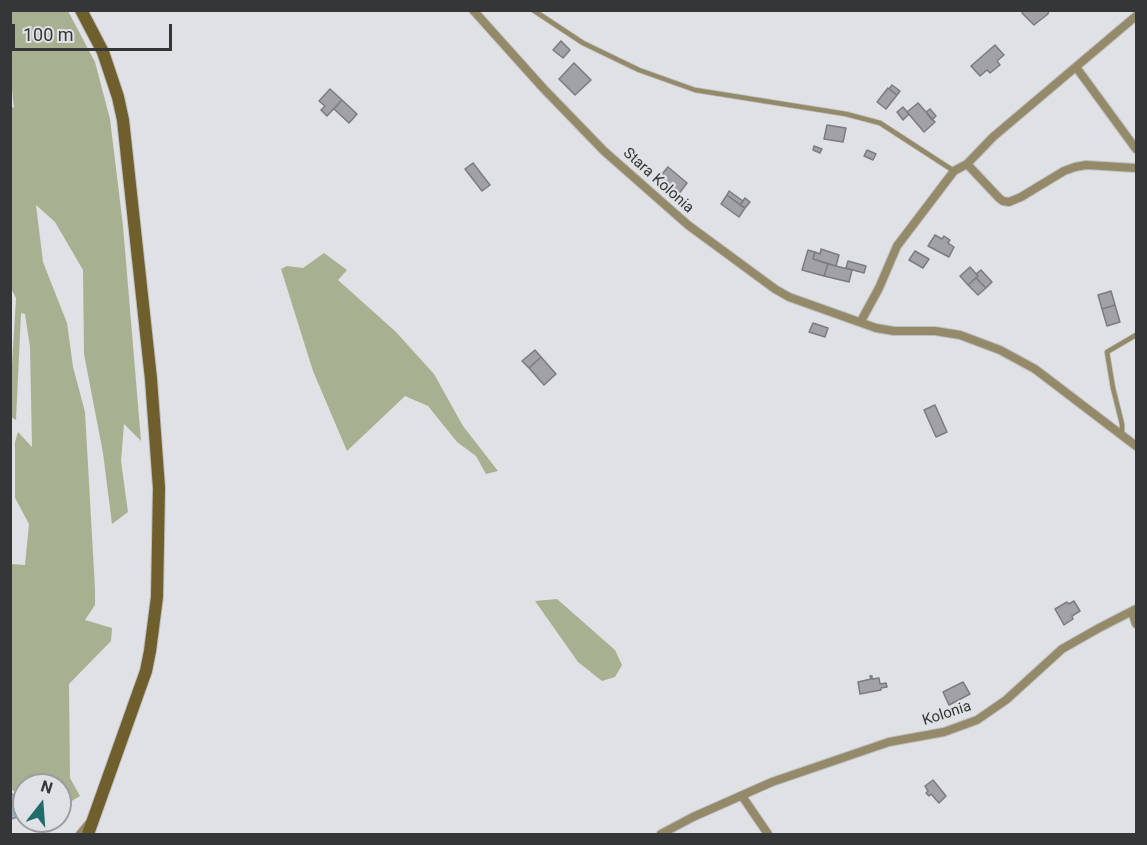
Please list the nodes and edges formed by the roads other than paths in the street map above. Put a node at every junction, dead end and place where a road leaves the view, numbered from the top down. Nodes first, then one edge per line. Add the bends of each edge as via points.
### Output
1 (81, 10) edge
2 (473, 10) edge
3 (533, 10) edge
4 (1137, 15) edge
5 (1076, 67) junction
6 (1137, 148) edge
7 (967, 164) junction
8 (1137, 168) edge
9 (954, 171) junction
10 (861, 321) junction
11 (1137, 335) edge
12 (1122, 435) junction
13 (1137, 446) edge
14 (1134, 611) edge
15 (1137, 624) edge
16 (742, 796) junction
17 (99, 806) junction
18 (78, 834) edge
19 (88, 834) edge
20 (661, 834) edge
21 (768, 834) edge

1 - 17 main road via 103,51 123,120 159,488 157,597 150,651
2 - 10 street, Stara Kolonia via 604,151 688,225 789,297
3 - 9 lane via 583,43 639,70 695,90 880,123
4 - 5 street
5 - 6 street
5 - 7 street
7 - 8 street via 999,198 1009,202 1075,167
7 - 9 street
9 - 10 street via 897,246
10 - 12 street, Stara Kolonia via 894,331 960,335 1000,350 1035,369
11 - 12 lane via 1107,352
12 - 13 street, Stara Kolonia
14 - 15 street
14 - 16 street, Kolonia via 1062,649 1006,700 977,720 945,732 869,748
16 - 20 street, Kolonia
16 - 21 street
17 - 18 lane
17 - 19 main road

